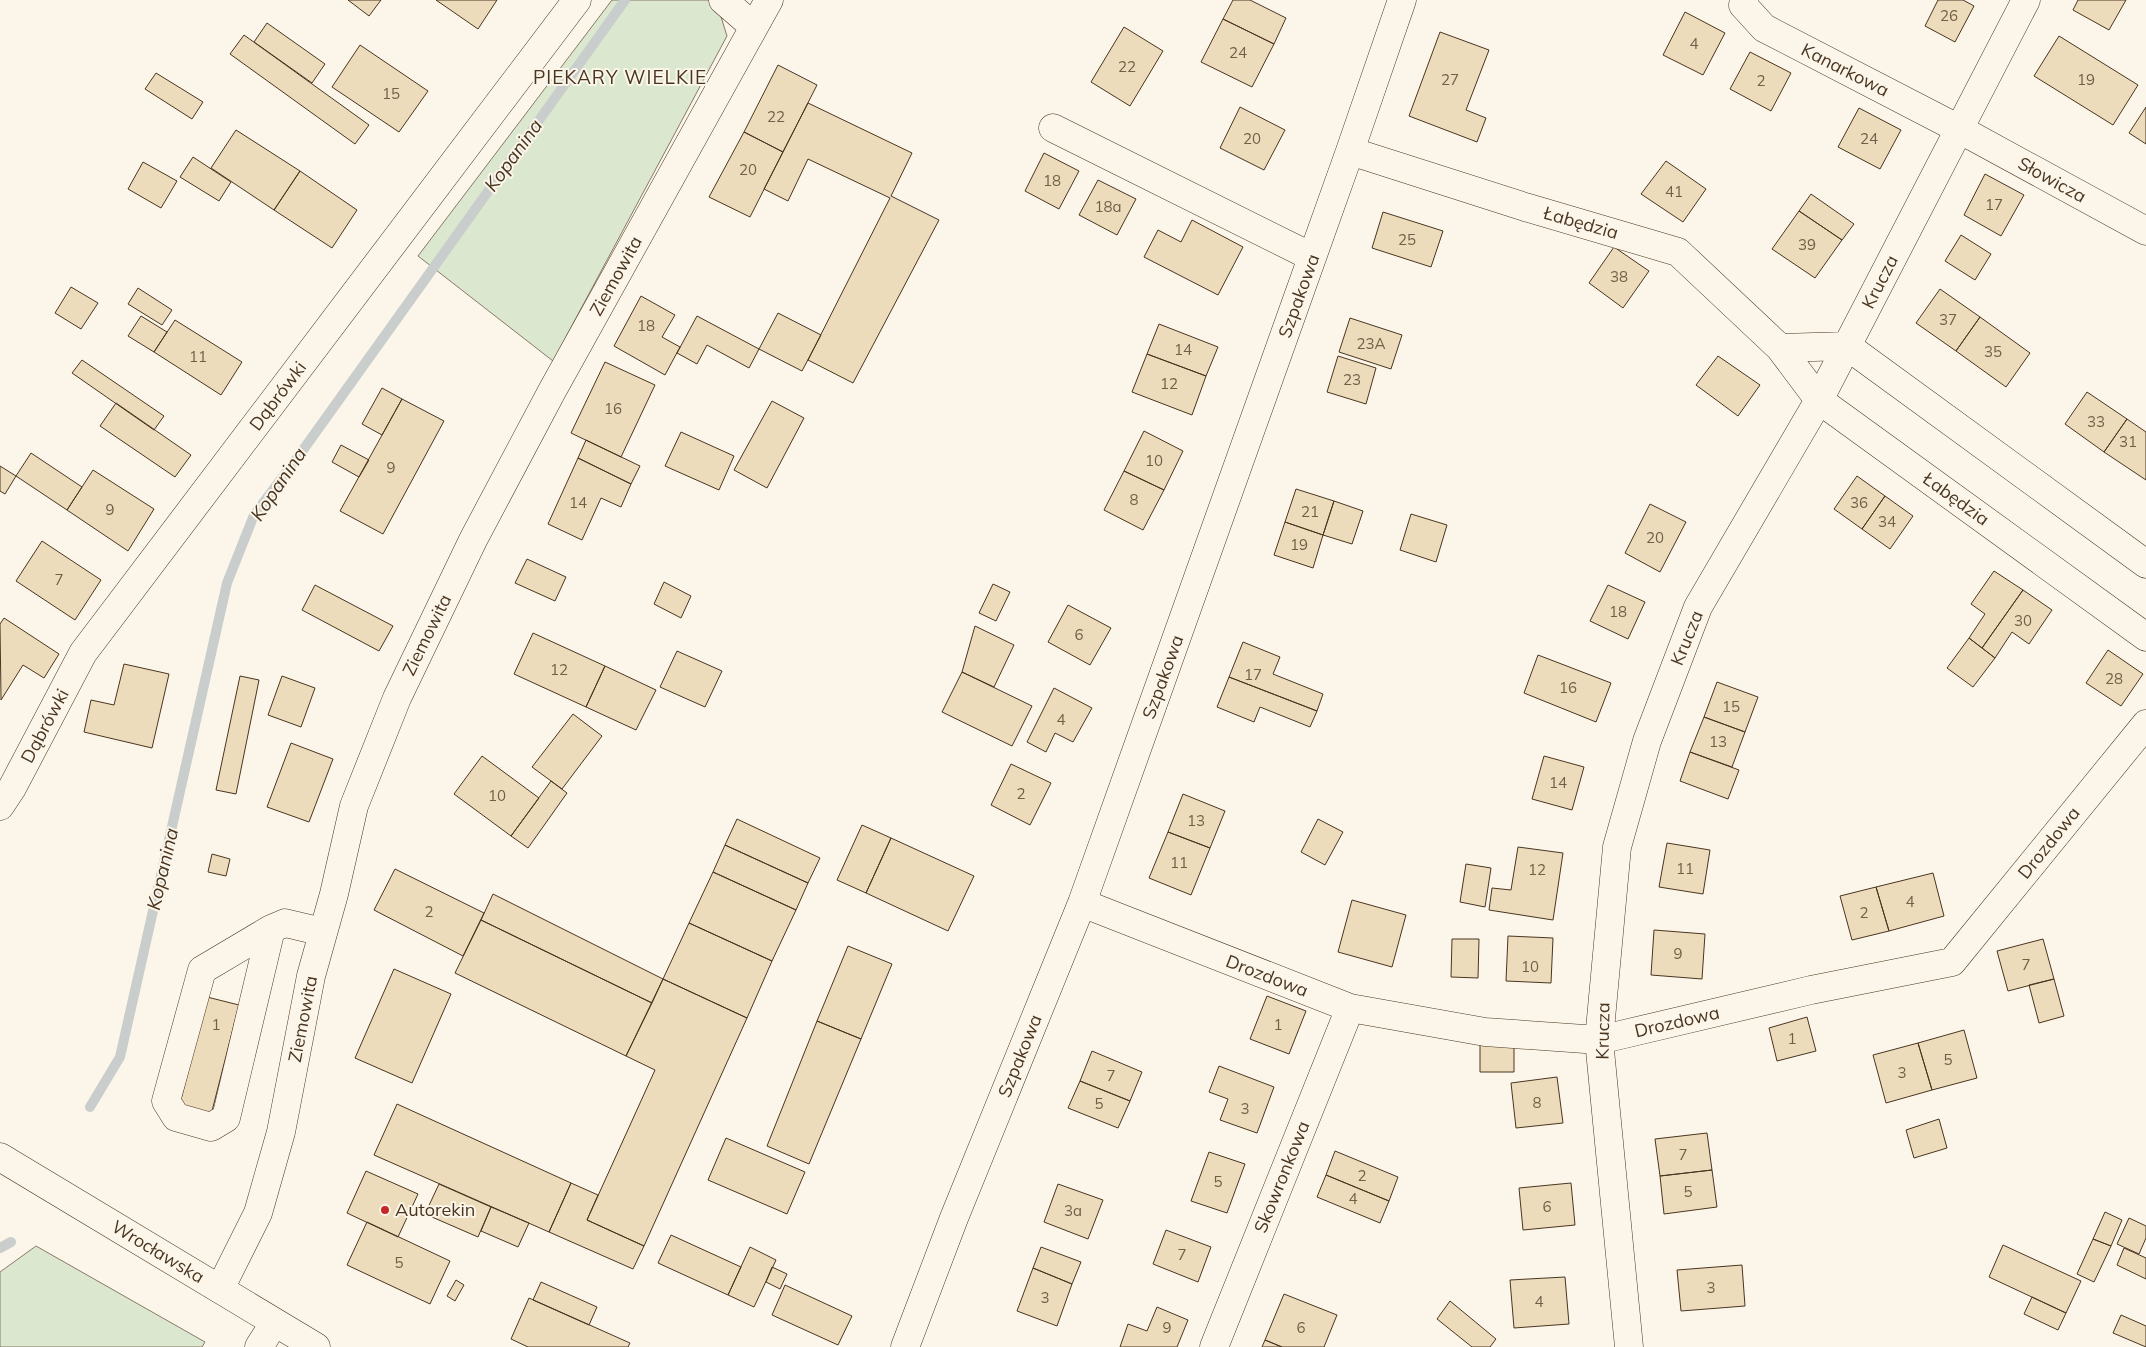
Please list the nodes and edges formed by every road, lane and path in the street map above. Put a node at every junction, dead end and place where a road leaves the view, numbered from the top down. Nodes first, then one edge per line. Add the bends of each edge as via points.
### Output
1 (577, 0) edge
2 (723, 0) edge
3 (769, 0) edge
4 (1402, 0) edge
5 (1744, 0) edge
6 (2026, 0) edge
7 (754, 27) junction
8 (1053, 128) dead end
9 (1959, 129) junction
10 (1350, 151) junction
11 (2146, 231) edge
12 (1312, 257) junction
13 (1847, 346) junction
14 (1780, 348) junction
15 (1819, 400) junction
16 (2146, 564) edge
17 (2146, 637) edge
18 (2146, 724) edge
19 (0, 806) edge
20 (1082, 903) junction
21 (270, 929) junction
22 (323, 932) junction
23 (1350, 1008) junction
24 (1599, 1040) junction
25 (0, 1157) edge
26 (220, 1289) junction
27 (274, 1323) junction
28 (259, 1347) edge
29 (316, 1347) edge
30 (905, 1347) edge
31 (1214, 1347) edge
32 (1629, 1347) edge

1 - 19 street, Dąbrówki via 83,653
2 - 7 street
3 - 7 street, Ziemowita
4 - 10 street, Szpakowa
5 - 9 street, Kanarkowa via 1743,6 1764,28
6 - 9 street, Krucza
7 - 22 street, Ziemowita via 552,391 473,540 397,698 354,806
8 - 12 street
9 - 11 street, Słowicza
9 - 13 street, Krucza
10 - 12 street, Szpakowa
10 - 14 street, Łabędzia via 1678,252
12 - 20 street, Szpakowa
13 - 14 street
13 - 15 street, Krucza
13 - 16 street
14 - 15 street, Łabędzia
15 - 17 street, Łabędzia
15 - 24 street, Krucza via 1698,607 1647,741 1617,847
18 - 24 street, Drozdowa via 1952,962 1811,990
20 - 23 street, Drozdowa
20 - 30 street, Szpakowa
21 - 21 street via 202,970 166,1101 176,1117 211,1127 226,1118
21 - 22 street via 284,923
22 - 26 street, Ziemowita via 311,976 281,1132 258,1213
23 - 24 street, Drozdowa via 1485,1032
23 - 31 street, Skowronkowa
24 - 32 street, Krucza
25 - 26 street, Wrocławska
26 - 27 street, Wrocławska
27 - 28 street
27 - 29 street, Wrocławska

